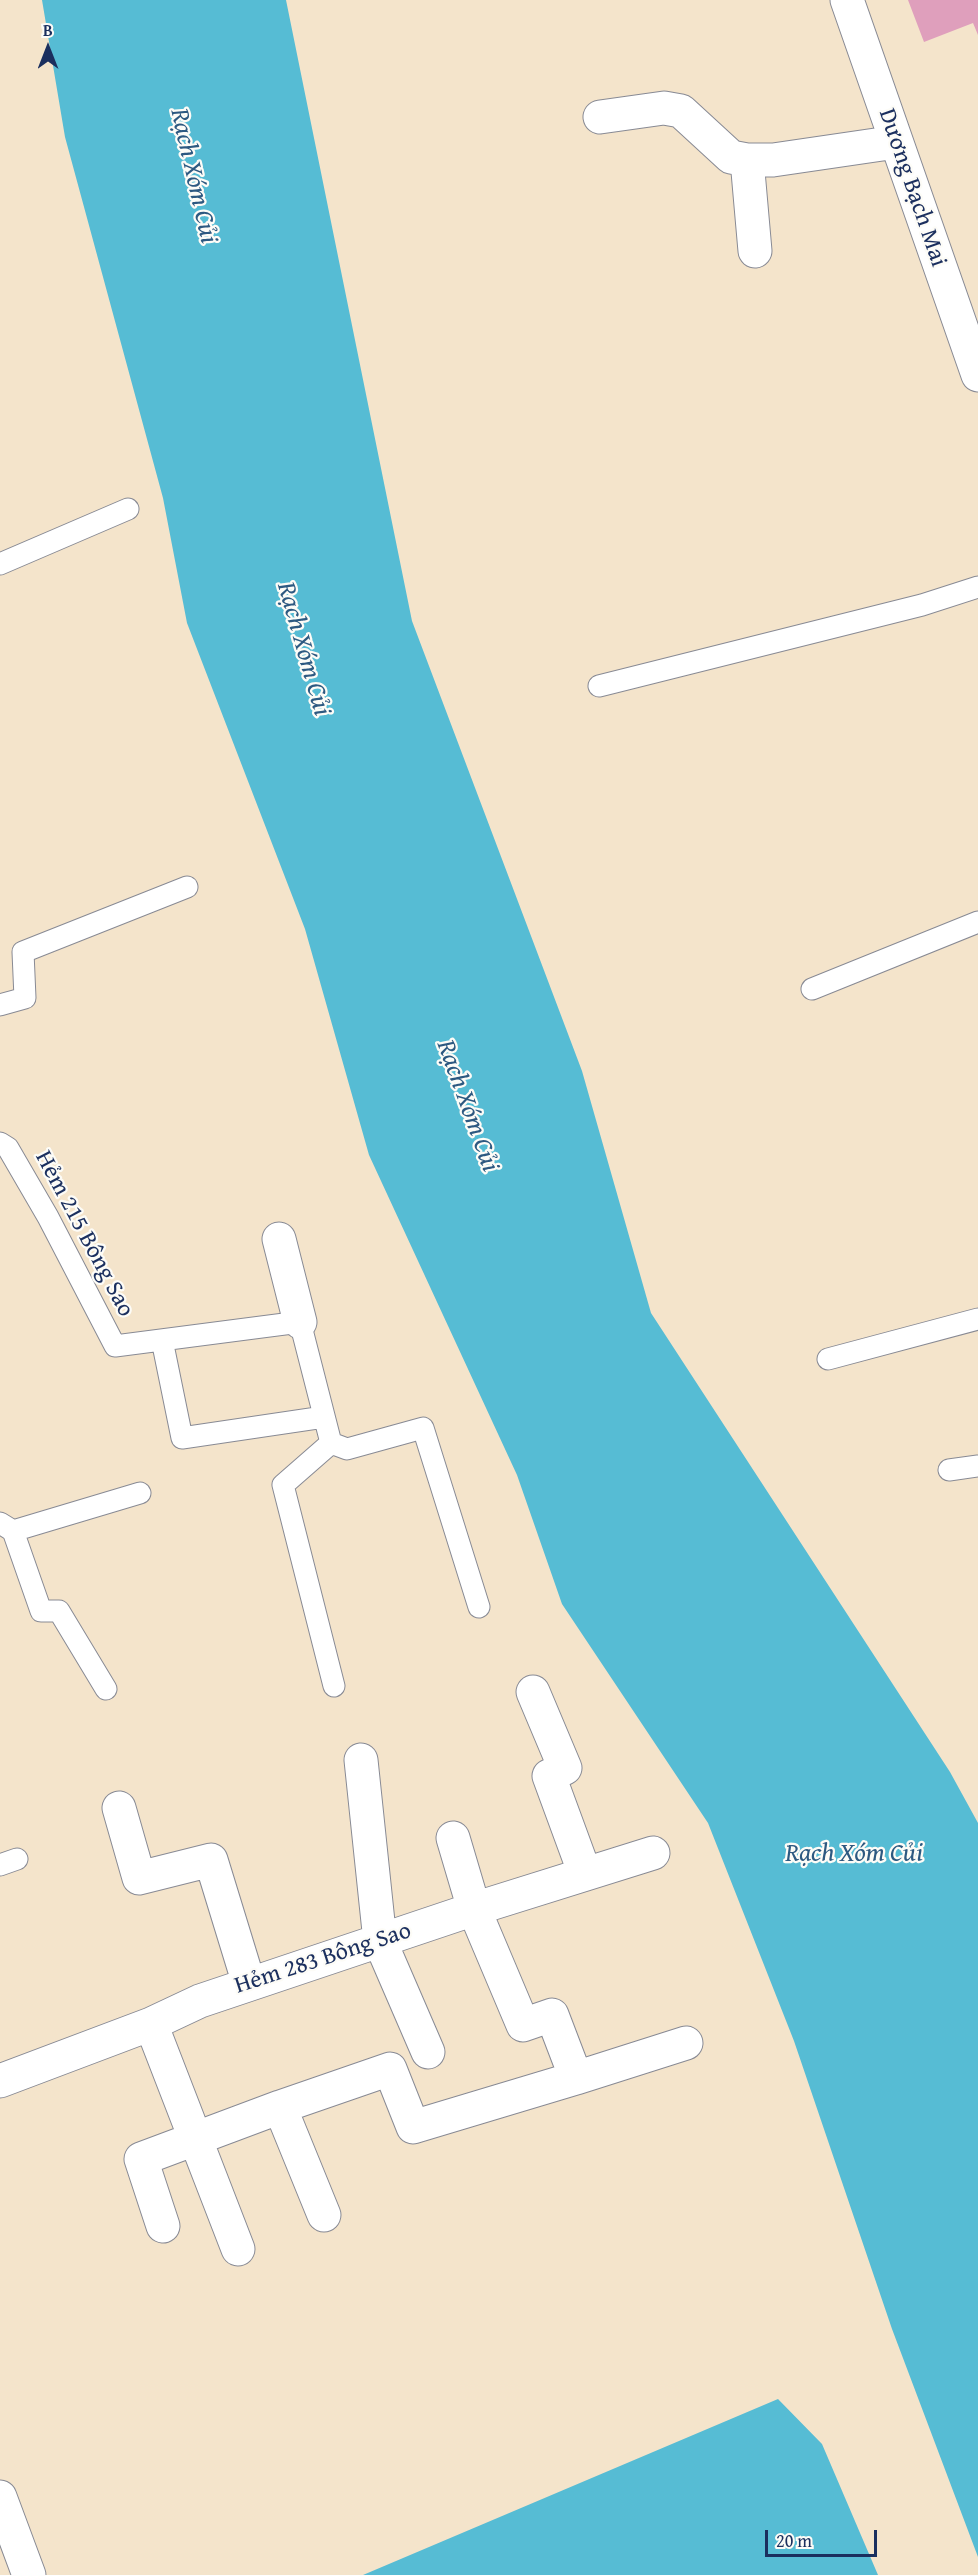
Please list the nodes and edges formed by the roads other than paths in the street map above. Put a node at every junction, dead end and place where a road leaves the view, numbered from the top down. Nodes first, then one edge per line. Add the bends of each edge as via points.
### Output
1 (847, 0) edge
2 (600, 117) dead end
3 (896, 142) junction
4 (747, 160) junction
5 (755, 251) dead end
6 (978, 375) edge
7 (128, 509) dead end
8 (0, 564) edge
9 (978, 587) edge
10 (599, 686) dead end
11 (187, 887) dead end
12 (978, 922) edge
13 (812, 989) dead end
14 (0, 1005) edge
15 (0, 1143) edge
16 (279, 1239) dead end
17 (978, 1319) edge
18 (300, 1322) junction
19 (162, 1340) junction
20 (828, 1359) dead end
21 (324, 1417) junction
22 (331, 1443) junction
23 (978, 1466) edge
24 (949, 1470) dead end
25 (141, 1493) dead end
26 (6, 1527) edge
27 (479, 1607) dead end
28 (334, 1686) dead end
29 (106, 1689) dead end
30 (533, 1692) dead end
31 (361, 1760) dead end
32 (119, 1808) dead end
33 (453, 1838) dead end
34 (653, 1853) dead end
35 (585, 1874) junction
36 (474, 1909) junction
37 (380, 1941) junction
38 (249, 1984) junction
39 (151, 2024) junction
40 (687, 2043) dead end
41 (428, 2052) dead end
42 (576, 2078) junction
43 (0, 2081) edge
44 (280, 2107) junction
45 (196, 2139) junction
46 (324, 2215) dead end
47 (163, 2226) dead end
48 (238, 2249) dead end
49 (0, 2497) edge
50 (29, 2575) edge

1 - 3 street, Dương Bạch Mai
2 - 4 street via 664,108 681,111 731,157
3 - 4 street via 773,160
3 - 6 street, Dương Bạch Mai
4 - 5 street
7 - 8 lane
9 - 10 lane via 922,605
11 - 14 lane via 23,952 25,998
12 - 13 lane
15 - 19 lane, Hẻm 215 Bông Sao via 8,1148 48,1217 115,1346
16 - 18 street
17 - 20 lane
18 - 19 lane, Hẻm 215 Bông Sao
18 - 21 lane
19 - 21 lane via 182,1438
21 - 22 lane
22 - 27 lane via 347,1449 423,1428
22 - 28 lane via 282,1485
23 - 24 lane
25 - 26 lane
26 - 29 lane via 42,1611 59,1611
30 - 35 street via 565,1768 549,1776
31 - 37 street
32 - 38 street via 139,1878 211,1860
33 - 36 street
34 - 35 street, Hẻm 283 Bông Sao
35 - 36 street, Hẻm 283 Bông Sao
36 - 37 street, Hẻm 283 Bông Sao
36 - 42 street via 523,2025 552,2015
37 - 38 street, Hẻm 283 Bông Sao
37 - 41 street
38 - 39 street, Hẻm 283 Bông Sao
39 - 43 street, Hẻm 283 Bông Sao
39 - 45 street
40 - 42 street
42 - 44 street via 413,2127 390,2069
44 - 45 street
44 - 46 street
45 - 47 street via 141,2159
45 - 48 street
49 - 50 street

